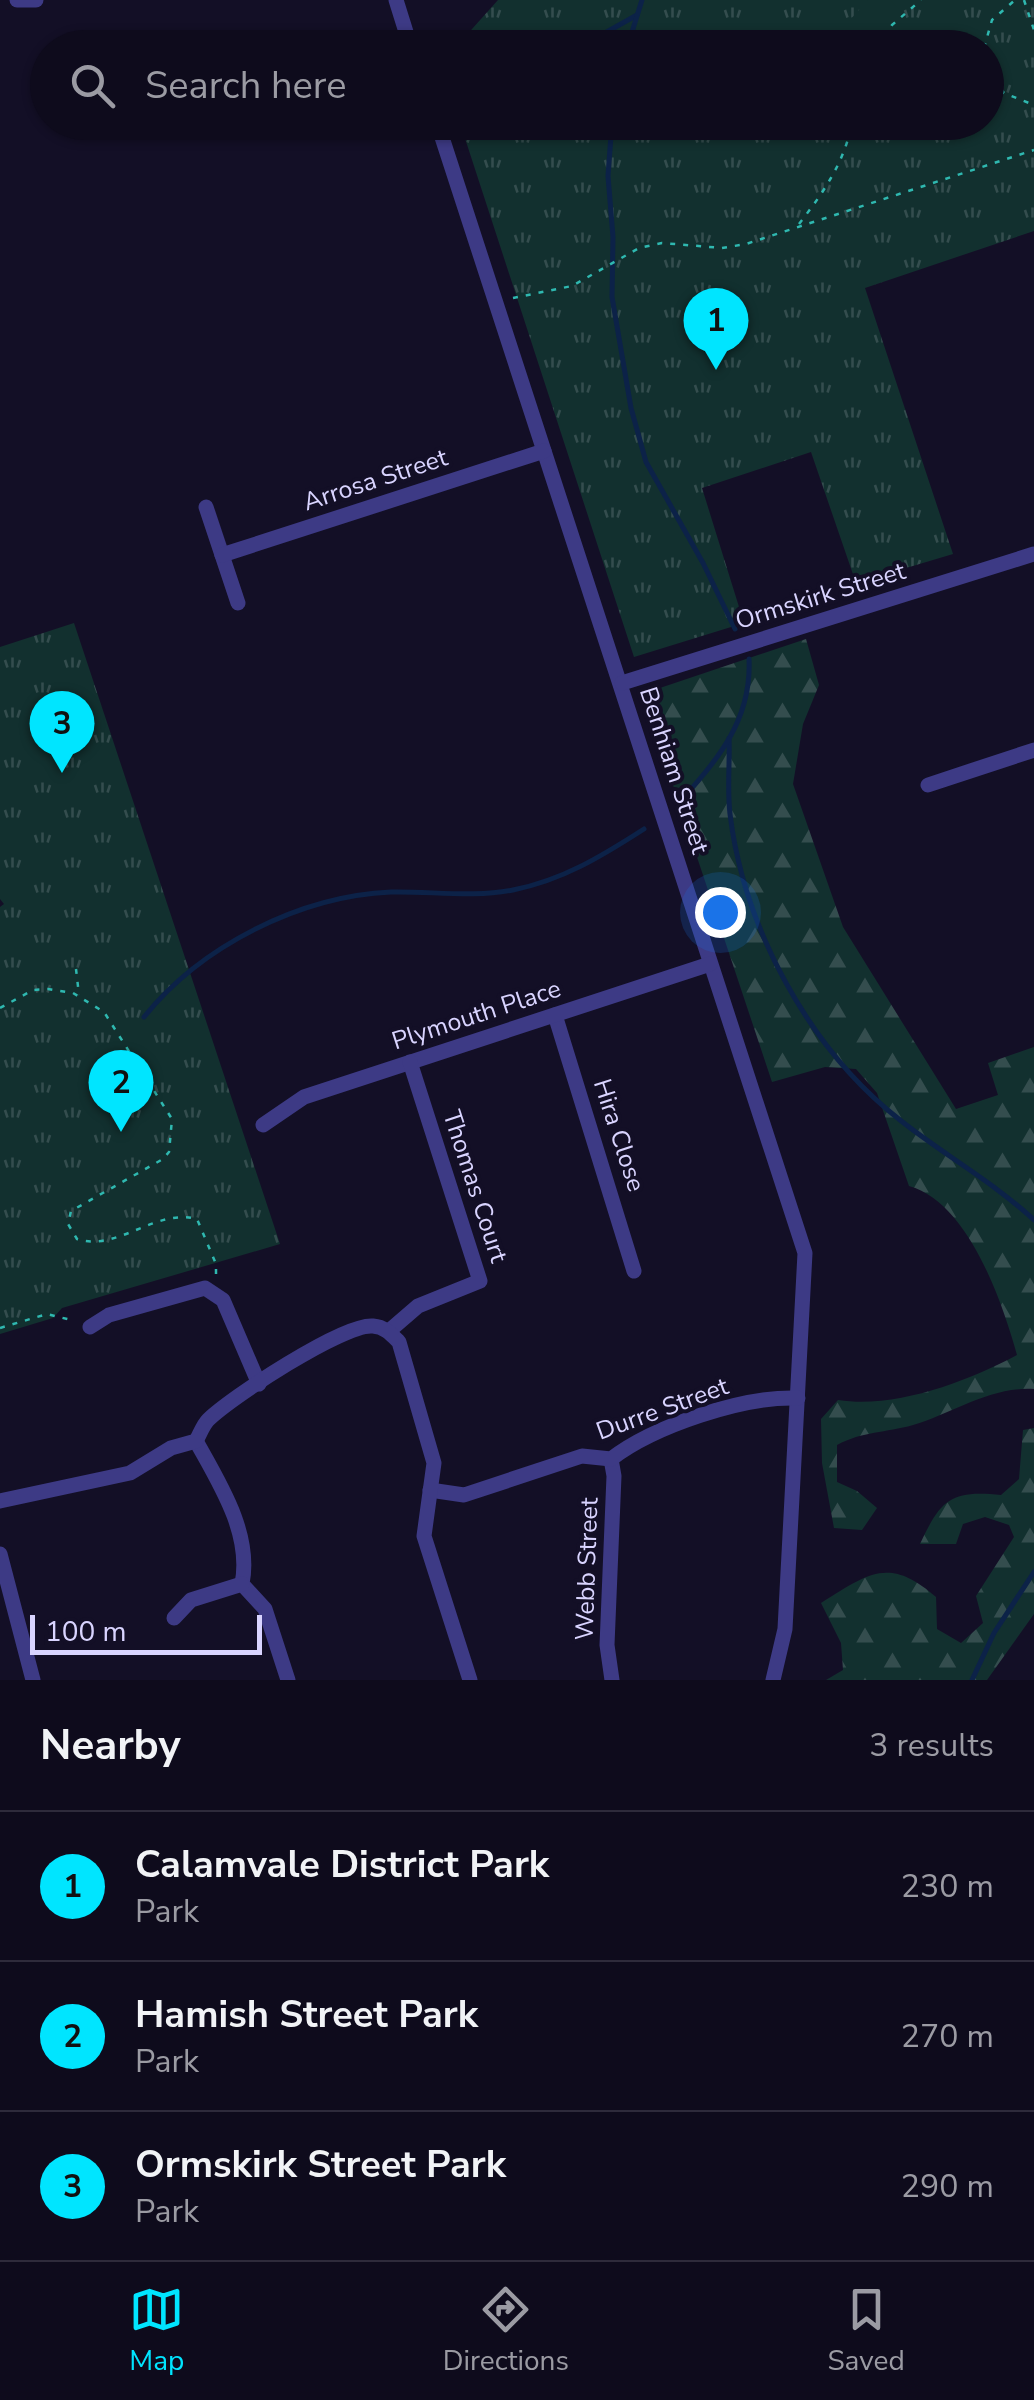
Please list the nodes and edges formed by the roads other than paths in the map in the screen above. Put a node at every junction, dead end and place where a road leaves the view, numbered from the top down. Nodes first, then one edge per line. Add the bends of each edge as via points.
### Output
1 (17, 0) edge
2 (36, 0) edge
3 (396, 0) edge
4 (406, 30) edge
5 (443, 140) edge
6 (544, 451) junction
7 (206, 507) dead end
8 (1034, 554) edge
9 (222, 555) junction
10 (238, 603) dead end
11 (622, 683) junction
12 (1034, 750) edge
13 (928, 785) dead end
14 (710, 964) junction
15 (555, 1015) junction
16 (410, 1062) junction
17 (263, 1125) dead end
18 (634, 1271) dead end
19 (90, 1328) road end
20 (388, 1331) junction
21 (259, 1384) junction
22 (798, 1398) junction
23 (196, 1441) junction
24 (611, 1459) junction
25 (430, 1490) junction
26 (0, 1502) edge
27 (0, 1554) edge
28 (242, 1584) junction
29 (174, 1618) dead end
30 (33, 1680) edge
31 (288, 1680) edge
32 (470, 1680) edge
33 (612, 1680) edge
34 (773, 1680) edge

1 - 2 street
3 - 4 street
5 - 6 street, Benhiam Street
6 - 9 street, Arrosa Street
6 - 11 street, Benhiam Street
7 - 9 street
8 - 11 street, Ormskirk Street
9 - 10 street
11 - 14 street, Benhiam Street
12 - 13 street
14 - 15 street, Plymouth Place
14 - 22 street, Benhiam Street via 804,1253
15 - 16 street, Plymouth Place
15 - 18 street, Hira Close
16 - 17 street, Plymouth Place via 304,1097
16 - 20 street, Thomas Court via 480,1281 418,1306
19 - 21 street via 109,1315 193,1288 216,1292
20 - 21 street via 370,1325 350,1330
20 - 25 street via 399,1342 430,1439
21 - 23 street via 208,1421
22 - 24 street, Durre Street via 760,1399 631,1441
22 - 34 street, Benhiam Street via 785,1629
23 - 26 street via 130,1473
23 - 28 street via 235,1520 246,1563
24 - 25 street, Durre Street via 582,1456 464,1495
24 - 33 street, Webb Street via 606,1646
25 - 32 street via 424,1536
27 - 30 street
28 - 29 street via 191,1600
28 - 31 street via 265,1609

